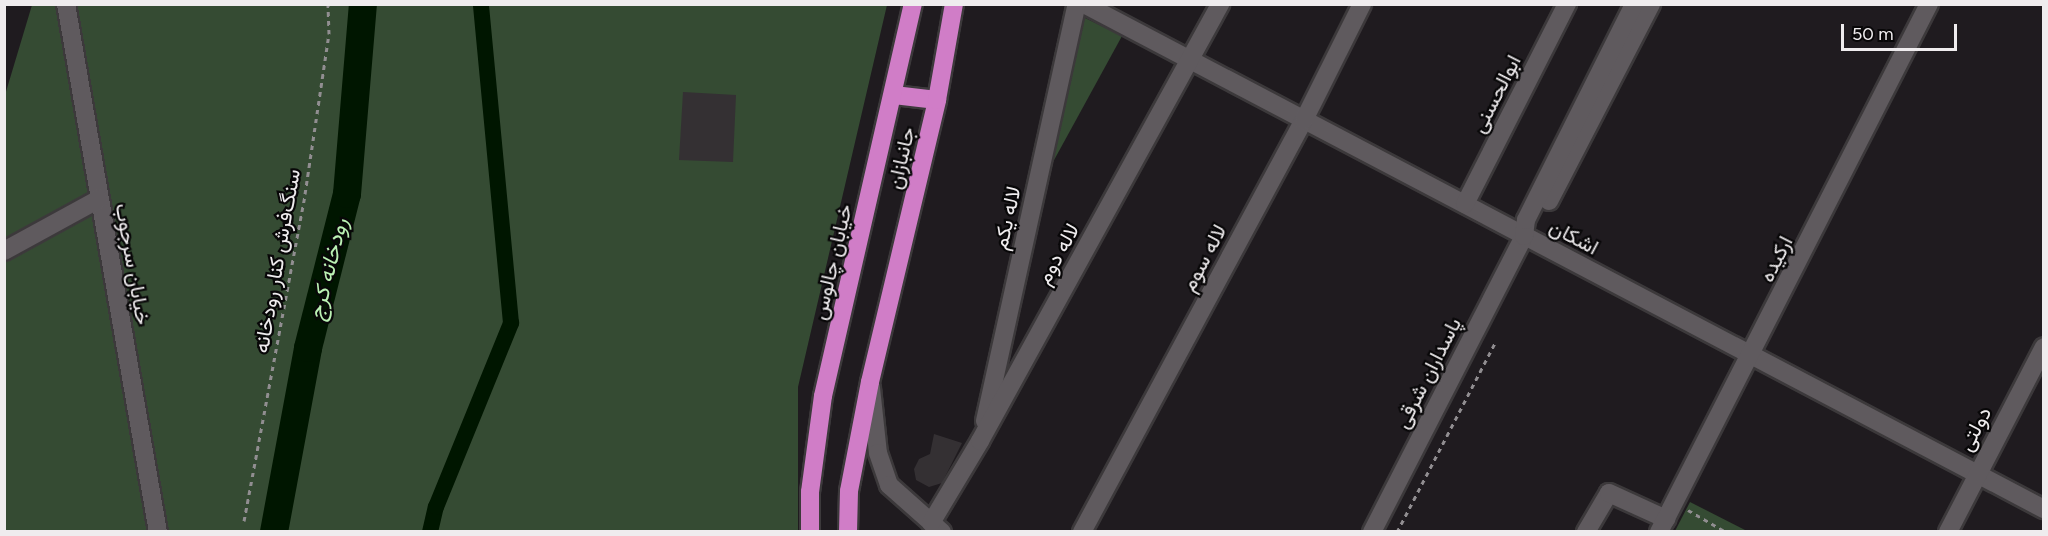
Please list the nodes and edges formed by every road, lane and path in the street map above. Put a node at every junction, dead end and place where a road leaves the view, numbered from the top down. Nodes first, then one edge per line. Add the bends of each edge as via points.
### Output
1 (66, 4) edge
2 (328, 4) edge
3 (913, 4) edge
4 (954, 4) edge
5 (1077, 4) edge
6 (1084, 4) edge
7 (1220, 4) edge
8 (1362, 4) edge
9 (1567, 4) edge
10 (1634, 4) edge
11 (1651, 4) edge
12 (1929, 4) edge
13 (1191, 60) junction
14 (894, 95) junction
15 (938, 100) junction
16 (1304, 120) junction
17 (99, 199) junction
18 (1465, 204) junction
19 (1524, 236) junction
20 (4, 251) edge
21 (1496, 341) dead end
22 (2043, 347) edge
23 (1752, 355) junction
24 (870, 382) junction
25 (980, 441) junction
26 (1977, 474) junction
27 (2043, 509) edge
28 (1686, 510) dead end
29 (244, 521) dead end
30 (1662, 525) edge
31 (936, 527) edge
32 (158, 531) edge
33 (810, 531) edge
34 (848, 531) edge
35 (1082, 531) edge
36 (1372, 531) edge
37 (1397, 531) edge
38 (1586, 531) edge
39 (1726, 531) edge
40 (1948, 531) edge

1 - 17 street, خیابان سرجوب
2 - 29 path, سنگ‌فرش کنار رودخانه via 329,34 305,194
3 - 14 highway, خیابان چالوس
4 - 15 highway, جانبازان
5 - 25 street, لاله یکم
6 - 13 street, اشکان
7 - 13 street, لاله دوم
8 - 16 street, لاله سوم
9 - 18 street, ابوالحسنی
10 - 19 street, پاسداران شرقی via 1526,220
11 - 19 street, پاسداران شرقی via 1535,228
12 - 23 street, ارکیده
13 - 16 street, اشکان
13 - 25 street, لاله دوم
14 - 15 highway
14 - 33 highway, خیابان چالوس via 824,396 810,492
15 - 24 highway, جانبازان
16 - 18 street, اشکان
16 - 35 street, لاله سوم
17 - 20 street
17 - 32 street, خیابان سرجوب
18 - 19 street, اشکان
19 - 23 street, اشکان
19 - 36 street, پاسداران شرقی
21 - 37 path
22 - 26 street, دولتی
23 - 26 street, اشکان
23 - 30 street, ارکیده
24 - 31 street via 878,453 889,485
24 - 34 highway via 849,491
25 - 31 street, لاله دوم
26 - 27 street, اشکان
26 - 40 street, دولتی
28 - 39 path
30 - 38 street via 1609,493

